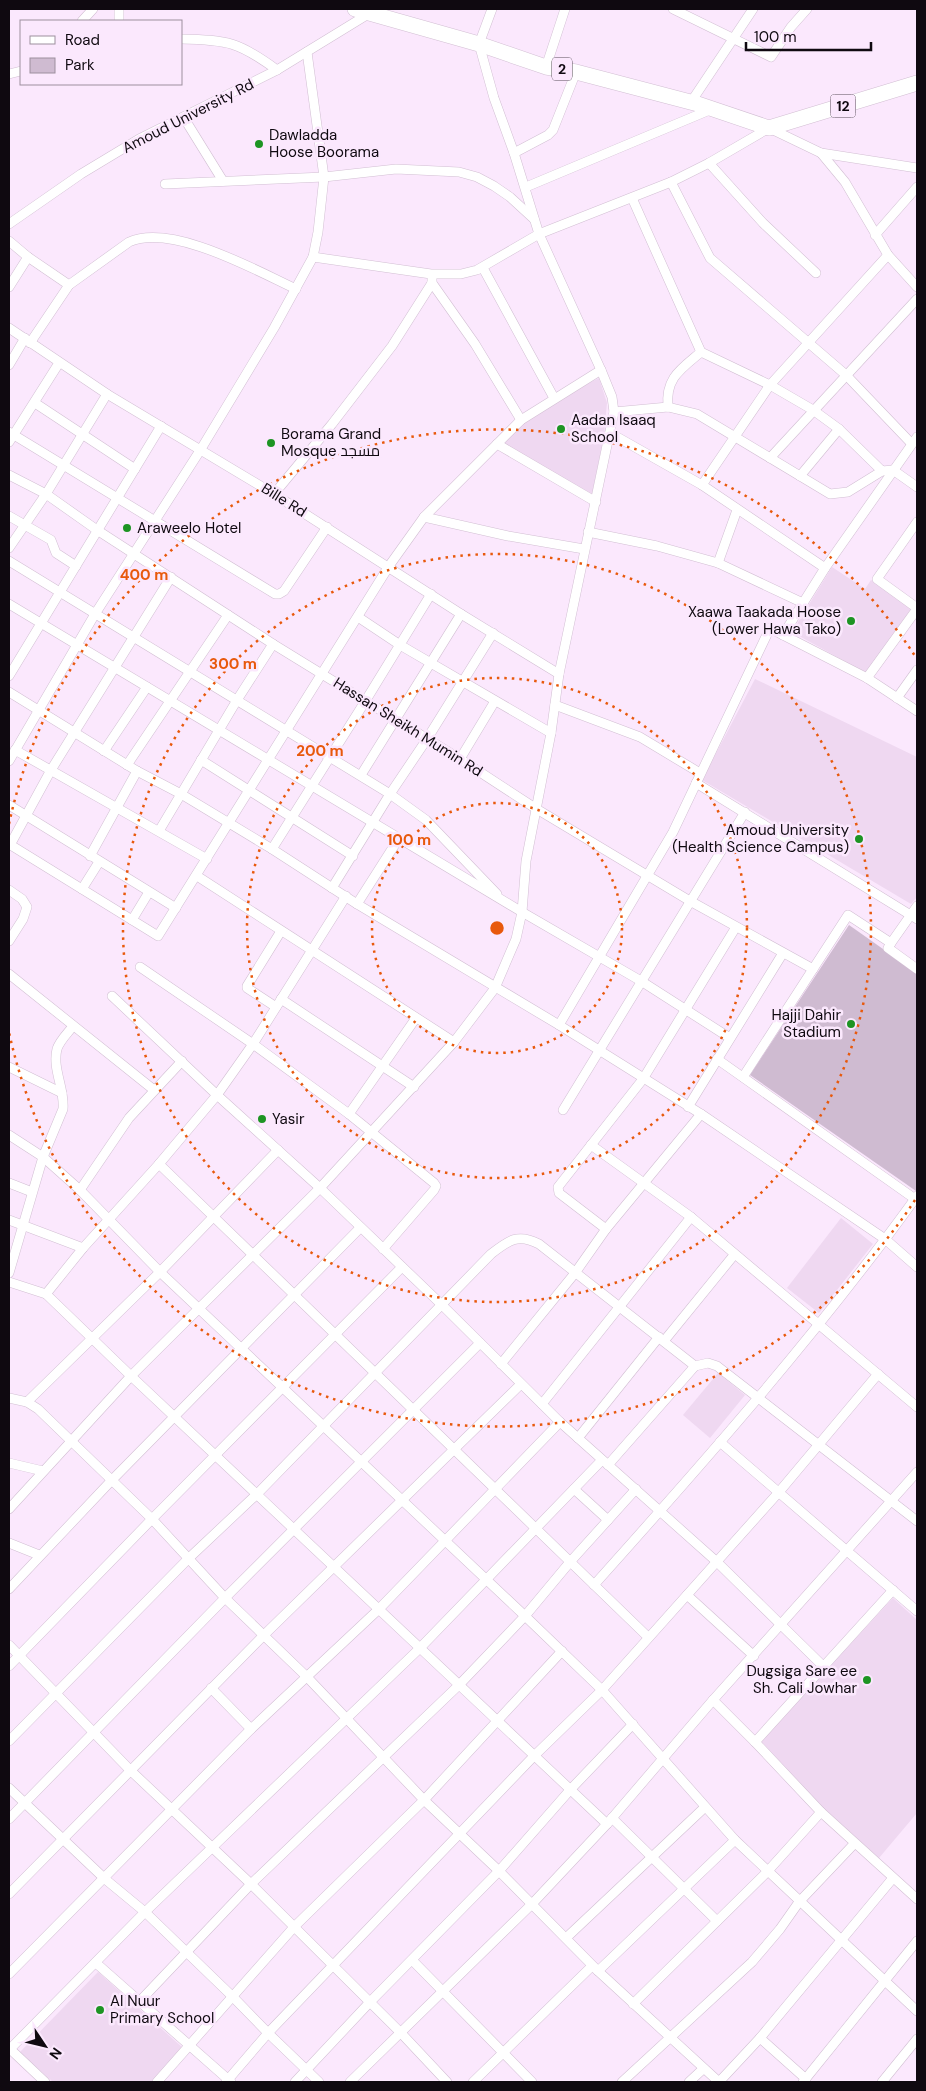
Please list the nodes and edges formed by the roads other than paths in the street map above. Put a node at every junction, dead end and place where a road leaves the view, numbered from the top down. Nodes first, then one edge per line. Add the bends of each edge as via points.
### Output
1 (93, 9) edge
2 (492, 9) edge
3 (565, 9) edge
4 (673, 9) edge
5 (753, 9) edge
6 (807, 9) edge
7 (362, 11) edge
8 (83, 20) edge
9 (733, 38) junction
10 (182, 39) edge
11 (479, 44) junction
12 (307, 52) junction
13 (546, 67) junction
14 (277, 70) junction
15 (576, 72) junction
16 (917, 83) edge
17 (691, 102) junction
18 (712, 109) junction
19 (184, 118) junction
20 (769, 128) junction
21 (514, 153) junction
22 (821, 153) junction
23 (709, 163) junction
24 (917, 168) edge
25 (324, 177) junction
26 (223, 181) junction
27 (671, 182) junction
28 (165, 184) dead end
29 (526, 187) junction
30 (917, 187) edge
31 (632, 198) junction
32 (535, 220) junction
33 (9, 224) edge
34 (539, 234) junction
35 (875, 235) junction
36 (9, 241) edge
37 (888, 255) junction
38 (28, 257) junction
39 (313, 257) junction
40 (483, 268) junction
41 (816, 273) dead end
42 (431, 278) junction
43 (69, 284) junction
44 (9, 287) edge
45 (917, 287) edge
46 (296, 289) junction
47 (917, 299) edge
48 (9, 328) edge
49 (27, 340) junction
50 (810, 343) junction
51 (701, 352) junction
52 (60, 362) junction
53 (9, 364) edge
54 (601, 370) junction
55 (846, 375) junction
56 (770, 385) junction
57 (107, 394) junction
58 (554, 398) junction
59 (35, 403) junction
60 (668, 407) junction
61 (813, 410) junction
62 (614, 412) junction
63 (521, 420) junction
64 (161, 426) junction
65 (838, 429) junction
66 (610, 433) junction
67 (83, 435) junction
68 (734, 435) junction
69 (10, 436) edge
70 (914, 440) edge
71 (497, 444) junction
72 (201, 449) junction
73 (770, 458) junction
74 (64, 465) junction
75 (135, 469) junction
76 (893, 470) junction
77 (882, 471) junction
78 (9, 474) edge
79 (800, 476) junction
80 (702, 485) junction
81 (917, 486) edge
82 (46, 494) junction
83 (274, 494) junction
84 (118, 497) junction
85 (596, 502) junction
86 (737, 510) junction
87 (9, 516) edge
88 (424, 517) junction
89 (155, 522) junction
90 (917, 522) edge
91 (24, 525) junction
92 (327, 527) junction
93 (97, 530) junction
94 (588, 532) junction
95 (9, 548) edge
96 (584, 549) junction
97 (134, 554) junction
98 (9, 561) edge
99 (718, 563) junction
100 (76, 566) junction
101 (389, 566) junction
102 (825, 568) junction
103 (171, 577) junction
104 (60, 592) junction
105 (431, 594) junction
106 (803, 603) junction
107 (9, 604) edge
108 (917, 608) edge
109 (95, 614) junction
110 (461, 614) junction
111 (228, 615) junction
112 (358, 617) junction
113 (41, 623) junction
114 (494, 633) junction
115 (783, 635) junction
116 (134, 638) junction
117 (273, 644) junction
118 (400, 645) junction
119 (78, 646) junction
120 (431, 663) junction
121 (116, 668) junction
122 (917, 670) edge
123 (191, 671) junction
124 (322, 673) junction
125 (559, 674) junction
126 (9, 676) edge
127 (867, 678) junction
128 (463, 682) junction
129 (147, 687) junction
130 (9, 692) edge
131 (897, 698) junction
132 (237, 700) junction
133 (366, 700) junction
134 (495, 701) junction
135 (171, 702) junction
136 (555, 705) junction
137 (38, 709) junction
138 (917, 711) edge
139 (396, 719) junction
140 (219, 730) junction
141 (287, 730) junction
142 (75, 733) junction
143 (551, 733) junction
144 (427, 739) junction
145 (104, 751) junction
146 (11, 756) edge
147 (330, 756) junction
148 (460, 759) junction
149 (201, 760) junction
150 (268, 760) junction
151 (128, 765) junction
152 (51, 770) junction
153 (137, 771) junction
154 (700, 773) junction
155 (361, 775) junction
156 (696, 782) junction
157 (312, 786) junction
158 (249, 791) junction
159 (181, 794) junction
160 (390, 794) junction
161 (9, 805) edge
162 (118, 807) junction
163 (535, 808) junction
164 (745, 812) junction
165 (26, 815) junction
166 (292, 817) junction
167 (373, 822) junction
168 (229, 823) junction
169 (159, 831) junction
170 (399, 838) junction
171 (9, 844) edge
172 (272, 849) junction
173 (90, 856) junction
174 (353, 856) junction
175 (207, 859) junction
176 (99, 862) junction
177 (196, 876) junction
178 (648, 876) junction
179 (332, 888) junction
180 (82, 889) junction
181 (9, 890) edge
182 (149, 892) junction
183 (346, 896) junction
184 (504, 901) junction
185 (690, 901) junction
186 (357, 904) junction
187 (917, 906) edge
188 (176, 908) junction
189 (522, 912) junction
190 (914, 916) edge
191 (132, 920) junction
192 (736, 927) junction
193 (281, 931) junction
194 (9, 941) edge
195 (891, 943) junction
196 (312, 950) junction
197 (783, 953) junction
198 (598, 958) junction
199 (140, 967) dead end
200 (917, 969) edge
201 (813, 970) junction
202 (10, 977) edge
203 (641, 981) junction
204 (495, 988) junction
205 (112, 996) dead end
206 (278, 1003) junction
207 (686, 1009) junction
208 (416, 1018) junction
209 (558, 1025) junction
210 (73, 1026) junction
211 (730, 1038) junction
212 (454, 1042) junction
213 (253, 1044) junction
214 (600, 1051) junction
215 (717, 1059) junction
216 (182, 1061) junction
217 (382, 1066) junction
218 (9, 1067) edge
219 (743, 1077) junction
220 (643, 1079) junction
221 (414, 1087) junction
222 (154, 1090) junction
223 (62, 1093) junction
224 (217, 1095) junction
225 (688, 1107) junction
226 (563, 1110) dead end
227 (348, 1114) junction
228 (701, 1114) junction
229 (371, 1132) junction
230 (9, 1135) edge
231 (591, 1145) junction
232 (278, 1150) junction
233 (43, 1156) junction
234 (160, 1164) junction
235 (9, 1183) edge
236 (644, 1183) junction
237 (320, 1188) junction
238 (80, 1190) junction
239 (32, 1192) junction
240 (916, 1198) edge
241 (215, 1217) junction
242 (691, 1217) junction
243 (9, 1220) edge
244 (110, 1220) junction
245 (22, 1225) junction
246 (360, 1228) junction
247 (606, 1229) junction
248 (886, 1240) junction
249 (83, 1248) junction
250 (383, 1249) junction
251 (734, 1255) junction
252 (254, 1256) junction
253 (402, 1267) junction
254 (917, 1267) edge
255 (160, 1272) junction
256 (9, 1273) edge
257 (574, 1274) junction
258 (9, 1282) edge
259 (46, 1294) junction
260 (294, 1294) junction
261 (442, 1305) junction
262 (619, 1307) junction
263 (200, 1308) junction
264 (819, 1325) junction
265 (335, 1335) junction
266 (92, 1337) junction
267 (662, 1339) junction
268 (480, 1343) junction
269 (241, 1348) junction
270 (501, 1364) junction
271 (695, 1366) junction
272 (375, 1374) junction
273 (878, 1374) junction
274 (131, 1376) junction
275 (521, 1384) junction
276 (283, 1388) junction
277 (757, 1397) junction
278 (9, 1398) edge
279 (28, 1402) junction
280 (542, 1404) junction
281 (917, 1407) edge
282 (414, 1411) junction
283 (175, 1417) junction
284 (560, 1422) junction
285 (324, 1427) junction
286 (578, 1438) junction
287 (70, 1442) junction
288 (720, 1442) junction
289 (820, 1445) junction
290 (454, 1450) junction
291 (215, 1455) junction
292 (361, 1462) junction
293 (605, 1462) junction
294 (9, 1463) edge
295 (43, 1472) junction
296 (917, 1472) edge
297 (111, 1481) junction
298 (494, 1489) junction
299 (636, 1489) junction
300 (574, 1490) junction
301 (779, 1492) junction
302 (257, 1494) junction
303 (402, 1500) junction
304 (892, 1502) junction
305 (9, 1508) edge
306 (660, 1511) junction
307 (152, 1519) junction
308 (608, 1520) junction
309 (917, 1521) edge
310 (535, 1529) junction
311 (295, 1530) junction
312 (446, 1541) junction
313 (9, 1543) edge
314 (848, 1551) junction
315 (39, 1555) junction
316 (189, 1558) junction
317 (570, 1562) junction
318 (717, 1562) junction
319 (334, 1567) junction
320 (487, 1580) junction
321 (594, 1586) junction
322 (9, 1589) edge
323 (893, 1590) junction
324 (687, 1595) junction
325 (225, 1598) junction
326 (379, 1609) junction
327 (917, 1611) edge
328 (525, 1616) junction
329 (781, 1624) junction
330 (264, 1634) junction
331 (648, 1637) junction
332 (9, 1645) edge
333 (420, 1648) junction
334 (562, 1651) junction
335 (19, 1656) junction
336 (754, 1656) junction
337 (9, 1666) edge
338 (824, 1667) junction
339 (307, 1677) junction
340 (459, 1685) junction
341 (211, 1688) junction
342 (602, 1690) junction
343 (55, 1693) junction
344 (713, 1700) junction
345 (346, 1718) junction
346 (497, 1721) junction
347 (633, 1724) junction
348 (251, 1729) junction
349 (94, 1733) junction
350 (9, 1741) edge
351 (755, 1742) junction
352 (534, 1756) junction
353 (383, 1758) junction
354 (662, 1760) junction
355 (130, 1770) junction
356 (9, 1788) edge
357 (570, 1790) junction
358 (424, 1800) junction
359 (25, 1803) junction
360 (704, 1808) junction
361 (173, 1810) junction
362 (821, 1812) junction
363 (9, 1819) edge
364 (610, 1821) junction
365 (460, 1834) junction
366 (63, 1839) junction
367 (735, 1840) junction
368 (854, 1844) junction
369 (212, 1846) junction
370 (652, 1857) junction
371 (499, 1871) junction
372 (767, 1872) junction
373 (893, 1878) junction
374 (105, 1879) junction
375 (251, 1884) junction
376 (684, 1888) junction
377 (9, 1894) edge
378 (917, 1899) edge
379 (799, 1902) junction
380 (532, 1904) junction
381 (144, 1912) junction
382 (717, 1921) junction
383 (294, 1927) junction
384 (566, 1938) junction
385 (917, 1941) edge
386 (842, 1942) junction
387 (186, 1953) junction
388 (412, 1960) junction
389 (96, 1962) junction
390 (333, 1966) junction
391 (595, 1969) junction
392 (9, 1974) edge
393 (885, 1980) junction
394 (444, 1992) junction
395 (233, 1997) junction
396 (139, 2002) junction
397 (370, 2002) junction
398 (633, 2004) junction
399 (917, 2011) edge
400 (268, 2033) junction
401 (401, 2033) junction
402 (671, 2038) junction
403 (760, 2038) junction
404 (917, 2040) edge
405 (189, 2047) junction
406 (9, 2049) edge
407 (502, 2053) junction
408 (703, 2068) junction
409 (307, 2070) junction
410 (804, 2080) edge
411 (228, 2081) edge
412 (45, 2082) edge
413 (157, 2082) edge
414 (295, 2082) edge
415 (319, 2082) edge
416 (350, 2082) edge
417 (447, 2082) edge
418 (473, 2082) edge
419 (532, 2082) edge
420 (622, 2082) edge
421 (689, 2082) edge
422 (719, 2082) edge
423 (882, 2082) edge

1 - 8 street
2 - 11 street
3 - 13 street
4 - 9 street
5 - 9 street
6 - 9 street via 771,57
7 - 11 highway, 2
7 - 12 street, Amoud University Rd
9 - 17 street
10 - 14 street via 238,44
11 - 13 highway, 2
11 - 21 street
12 - 14 street, Amoud University Rd
12 - 25 street
13 - 15 highway, 2
14 - 19 street, Amoud University Rd
15 - 17 highway, 2
15 - 21 street via 553,130
16 - 20 highway, 12
17 - 18 highway, 2
18 - 20 highway, 2
18 - 29 street
19 - 26 street
19 - 33 street, Amoud University Rd via 139,139 81,174
20 - 22 street
20 - 23 street
21 - 29 street
22 - 24 street
22 - 35 street via 845,182
23 - 27 street
23 - 41 street via 762,223
25 - 26 street
25 - 32 street via 396,169 459,172 494,186
25 - 39 street
26 - 28 street
27 - 31 street
27 - 50 street via 710,258
29 - 32 street
30 - 35 street
31 - 34 street
31 - 51 street
32 - 34 street
34 - 40 street
34 - 54 street
35 - 37 street
36 - 38 street
37 - 45 street
37 - 50 street
38 - 43 street
38 - 44 street
39 - 42 street
39 - 46 street
40 - 42 street
40 - 58 street
42 - 63 street
42 - 83 street via 392,346
43 - 46 street via 129,242 148,237 202,247
43 - 49 street
46 - 72 street
47 - 55 street
48 - 49 street, Bille Rd
49 - 52 street, Bille Rd
49 - 53 street
50 - 55 street
50 - 56 street
51 - 56 street
51 - 60 street via 672,380 666,392
52 - 57 street, Bille Rd
52 - 59 street
54 - 58 street
54 - 62 street via 612,397
55 - 61 street
55 - 70 street
56 - 61 street
56 - 68 street
57 - 64 street, Bille Rd
57 - 67 street
58 - 63 street
59 - 67 street
59 - 69 street
60 - 62 street
60 - 68 street via 697,414
61 - 65 street
61 - 73 street
62 - 66 street
63 - 71 street
64 - 72 street, Bille Rd
64 - 75 street
65 - 77 street
65 - 79 street
66 - 80 street
66 - 85 street
67 - 74 street
67 - 75 street
68 - 73 street
68 - 80 street
69 - 74 street
70 - 76 street
71 - 85 street
71 - 88 street
72 - 83 street, Bille Rd
72 - 89 street
73 - 79 street
74 - 82 street
74 - 84 street
75 - 84 street
76 - 77 street
76 - 81 street
76 - 102 street
77 - 79 street via 839,495 830,494
78 - 82 street, Hassan Sheikh Mumin Rd
80 - 86 street
82 - 91 street
82 - 93 street, Hassan Sheikh Mumin Rd
83 - 92 street, Bille Rd
84 - 89 street
84 - 93 street
85 - 94 street
86 - 99 street
86 - 102 street
87 - 91 street
88 - 96 street
88 - 101 street
89 - 92 street via 279,594
89 - 97 street
90 - 108 street via 877,579
91 - 95 street
91 - 100 street via 51,540 56,552
92 - 101 street, Bille Rd
93 - 97 street, Hassan Sheikh Mumin Rd
93 - 100 street
94 - 96 street
94 - 99 street
96 - 125 street
97 - 103 street, Hassan Sheikh Mumin Rd
97 - 109 street
98 - 104 street
99 - 106 street
100 - 104 street
101 - 105 street, Bille Rd
101 - 112 street
102 - 106 street
103 - 111 street, Hassan Sheikh Mumin Rd
103 - 116 street
104 - 109 street
104 - 113 street
105 - 110 street, Bille Rd
105 - 118 street
106 - 115 street
107 - 113 street
108 - 127 street
109 - 116 street
109 - 119 street
110 - 114 street, Bille Rd
110 - 120 street
111 - 117 street, Hassan Sheikh Mumin Rd
111 - 123 street
112 - 118 street
112 - 124 street
113 - 119 street
113 - 126 street
114 - 125 street, Bille Rd
114 - 128 street
115 - 127 street
115 - 154 street via 770,628
116 - 121 street
116 - 123 street
117 - 124 street, Hassan Sheikh Mumin Rd
117 - 132 street
118 - 120 street
118 - 133 street
119 - 121 street
119 - 137 street
120 - 128 street
120 - 139 street
121 - 129 street
121 - 142 street
122 - 131 street
123 - 132 street
123 - 135 street
124 - 133 street, Hassan Sheikh Mumin Rd
124 - 141 street
125 - 136 street
127 - 131 street
128 - 134 street
128 - 144 street
129 - 135 street
129 - 145 street
130 - 137 street
131 - 138 street
132 - 140 street
132 - 141 street
133 - 139 street, Hassan Sheikh Mumin Rd
133 - 147 street
134 - 143 street
134 - 148 street
135 - 140 street
135 - 151 street
136 - 143 street
136 - 154 street via 640,737
137 - 142 street
137 - 146 street
139 - 144 street, Hassan Sheikh Mumin Rd
139 - 155 street
140 - 149 street
140 - 150 street
141 - 147 street
141 - 150 street
142 - 145 street
142 - 152 street
143 - 163 street
144 - 148 street, Hassan Sheikh Mumin Rd
144 - 160 street
145 - 151 street
146 - 152 street
147 - 155 street
147 - 157 street
148 - 163 street, Hassan Sheikh Mumin Rd
149 - 158 street
149 - 159 street
150 - 157 street
150 - 158 street
151 - 153 street
152 - 162 street
152 - 165 street
153 - 159 street
153 - 162 street
154 - 156 street
155 - 160 street
156 - 164 street
156 - 178 street
157 - 166 street
157 - 167 street
158 - 166 street
158 - 168 street
159 - 168 street
159 - 169 street
160 - 167 street
160 - 184 street via 426,820
161 - 165 street
162 - 169 street
162 - 173 street
163 - 178 street, Hassan Sheikh Mumin Rd
163 - 189 street
164 - 185 street
164 - 190 street
165 - 171 street
165 - 173 street
166 - 172 street
166 - 174 street
167 - 170 street
167 - 174 street
168 - 172 street
168 - 175 street
169 - 175 street
170 - 184 street
170 - 186 street
171 - 180 street
172 - 179 street
173 - 176 street
174 - 179 street
175 - 177 street
176 - 180 street
176 - 182 street
177 - 188 street
177 - 193 street
178 - 185 street, Hassan Sheikh Mumin Rd
178 - 198 street
179 - 183 street
180 - 191 street
181 - 194 street via 27,907
182 - 188 street
182 - 191 street
183 - 186 street
183 - 196 street
184 - 189 street
185 - 192 street, Hassan Sheikh Mumin Rd
185 - 203 street
186 - 204 street
187 - 190 street
188 - 191 street via 158,936
189 - 198 street
189 - 204 street via 516,939
190 - 195 street
192 - 197 street, Hassan Sheikh Mumin Rd
192 - 207 street
193 - 196 street
193 - 206 street via 246,988
195 - 200 street via 888,948
195 - 201 street via 848,915
196 - 206 street
196 - 208 street
197 - 201 street, Hassan Sheikh Mumin Rd
197 - 211 street
198 - 203 street
198 - 209 street
199 - 213 street
201 - 219 street
202 - 210 street
203 - 207 street
203 - 214 street
204 - 209 street
204 - 212 street
205 - 216 street
206 - 213 street
206 - 217 street
207 - 211 street
207 - 220 street
208 - 212 street
208 - 217 street
209 - 214 street
210 - 222 street
210 - 223 street via 57,1049
211 - 215 street
212 - 221 street
213 - 224 street
213 - 227 street
214 - 220 street
214 - 226 street
215 - 219 street
215 - 225 street
216 - 222 street
216 - 224 street
217 - 221 street
217 - 227 street
218 - 223 street
219 - 240 street
220 - 225 street
220 - 231 street
221 - 229 street
222 - 238 street via 129,1118
223 - 233 street via 63,1109
224 - 232 street
224 - 234 street
225 - 228 street
227 - 229 street
228 - 236 street
228 - 248 street
229 - 237 street
229 - 250 street via 436,1186
230 - 233 street
231 - 236 street
231 - 247 street via 558,1191
232 - 237 street
232 - 241 street
233 - 238 street
233 - 239 street
234 - 241 street
234 - 244 street
235 - 239 street
236 - 242 street
236 - 247 street
237 - 246 street
237 - 252 street
238 - 244 street
239 - 245 street
240 - 248 street
241 - 252 street
241 - 255 street
242 - 251 street
242 - 262 street
243 - 245 street
244 - 249 street
244 - 255 street
245 - 249 street
245 - 256 street
246 - 250 street
246 - 260 street
247 - 257 street
248 - 254 street
248 - 264 street
249 - 259 street
250 - 253 street
251 - 264 street
251 - 267 street
252 - 260 street
252 - 263 street
253 - 261 street
253 - 265 street
255 - 263 street
255 - 266 street
257 - 261 street via 539,1244 518,1238 491,1254
257 - 262 street
257 - 270 street
258 - 259 street
259 - 266 street
260 - 265 street
260 - 269 street
261 - 268 street
261 - 272 street
262 - 267 street
262 - 280 street
263 - 269 street
263 - 274 street
264 - 273 street
264 - 277 street
265 - 272 street
265 - 276 street
266 - 274 street
266 - 279 street
267 - 271 street
267 - 286 street
268 - 270 street
268 - 282 street
269 - 276 street
269 - 283 street
270 - 275 street
271 - 277 street via 708,1363 717,1366
271 - 293 street
272 - 282 street
272 - 285 street
273 - 281 street
273 - 289 street
274 - 283 street
274 - 287 street
275 - 280 street
275 - 290 street
276 - 285 street
276 - 291 street
277 - 288 street
277 - 289 street
278 - 279 street
279 - 287 street via 38,1408
280 - 284 street
282 - 290 street
282 - 292 street
283 - 291 street
283 - 297 street
284 - 286 street
284 - 298 street
285 - 292 street
285 - 302 street
286 - 293 street
287 - 295 street
287 - 297 street
288 - 301 street
288 - 306 street
289 - 301 street
289 - 304 street
290 - 298 street
290 - 303 street
291 - 302 street
291 - 307 street
292 - 303 street
292 - 311 street
293 - 299 street
293 - 300 street
294 - 295 street
295 - 305 street
296 - 304 street
297 - 307 street
297 - 315 street
298 - 310 street
298 - 312 street
299 - 306 street
299 - 308 street
300 - 308 street
300 - 310 street
301 - 314 street
301 - 318 street
302 - 311 street
302 - 316 street
303 - 312 street
303 - 319 street
304 - 309 street
304 - 314 street
306 - 318 street
306 - 321 street
307 - 316 street
307 - 335 street
308 - 317 street
310 - 317 street
310 - 320 street
311 - 319 street
311 - 325 street
312 - 320 street
312 - 326 street
313 - 315 street
314 - 323 street
314 - 329 street
315 - 322 street
316 - 325 street
316 - 343 street
317 - 321 street
317 - 328 street
318 - 324 street
318 - 329 street
319 - 326 street
319 - 330 street
320 - 328 street
320 - 333 street
321 - 331 street
323 - 327 street
323 - 338 street
324 - 331 street
324 - 336 street
325 - 330 street
325 - 349 street
326 - 333 street
326 - 339 street
328 - 334 street
328 - 340 street
329 - 336 street
329 - 338 street
330 - 339 street
330 - 341 street
331 - 342 street
332 - 335 street
333 - 340 street
333 - 345 street
334 - 342 street
334 - 346 street
335 - 337 street
335 - 343 street
336 - 344 street
338 - 351 street
339 - 345 street
339 - 348 street
340 - 346 street
340 - 353 street
341 - 348 street
341 - 355 street
342 - 347 street
342 - 352 street
343 - 349 street
343 - 350 street
344 - 351 street
344 - 354 street
345 - 353 street
345 - 369 street
346 - 352 street
346 - 358 street
347 - 354 street
347 - 357 street
348 - 361 street
349 - 355 street
349 - 359 street
351 - 362 street
352 - 357 street
352 - 365 street
353 - 358 street
353 - 375 street
354 - 360 street
354 - 364 street
355 - 361 street
355 - 366 street
356 - 359 street
357 - 364 street
357 - 371 street
358 - 365 street
358 - 383 street
359 - 363 street
359 - 366 street
360 - 367 street
360 - 370 street
361 - 369 street
361 - 374 street
362 - 368 street
362 - 372 street
364 - 370 street
364 - 380 street
365 - 371 street
365 - 390 street
366 - 374 street
366 - 377 street
367 - 372 street
367 - 376 street
368 - 373 street
368 - 379 street
369 - 375 street
369 - 381 street
370 - 376 street
370 - 384 street
371 - 380 street
371 - 388 street
372 - 379 street
372 - 382 street
373 - 378 street
373 - 386 street
374 - 381 street
374 - 392 street
375 - 383 street
375 - 387 street
376 - 382 street
376 - 391 street
379 - 386 street
379 - 402 street via 752,1962
380 - 384 street
380 - 394 street
381 - 387 street
381 - 389 street
382 - 398 street
383 - 390 street
383 - 395 street
384 - 391 street
385 - 393 street
386 - 393 street
386 - 403 street
387 - 395 street
387 - 396 street
388 - 394 street
388 - 397 street
389 - 396 street
389 - 406 street
390 - 397 street
390 - 400 street
391 - 398 street
391 - 407 street
393 - 399 street
393 - 410 street
394 - 401 street
394 - 407 street
395 - 400 street
395 - 405 street
396 - 405 street
397 - 401 street
397 - 409 street
398 - 402 street
400 - 409 street
400 - 411 street
401 - 416 street
401 - 417 street
402 - 408 street
402 - 420 street
403 - 410 street
403 - 422 street
404 - 423 street
405 - 411 street
405 - 413 street
406 - 412 street
407 - 418 street
407 - 419 street
408 - 421 street
408 - 422 street
409 - 414 street
409 - 415 street

